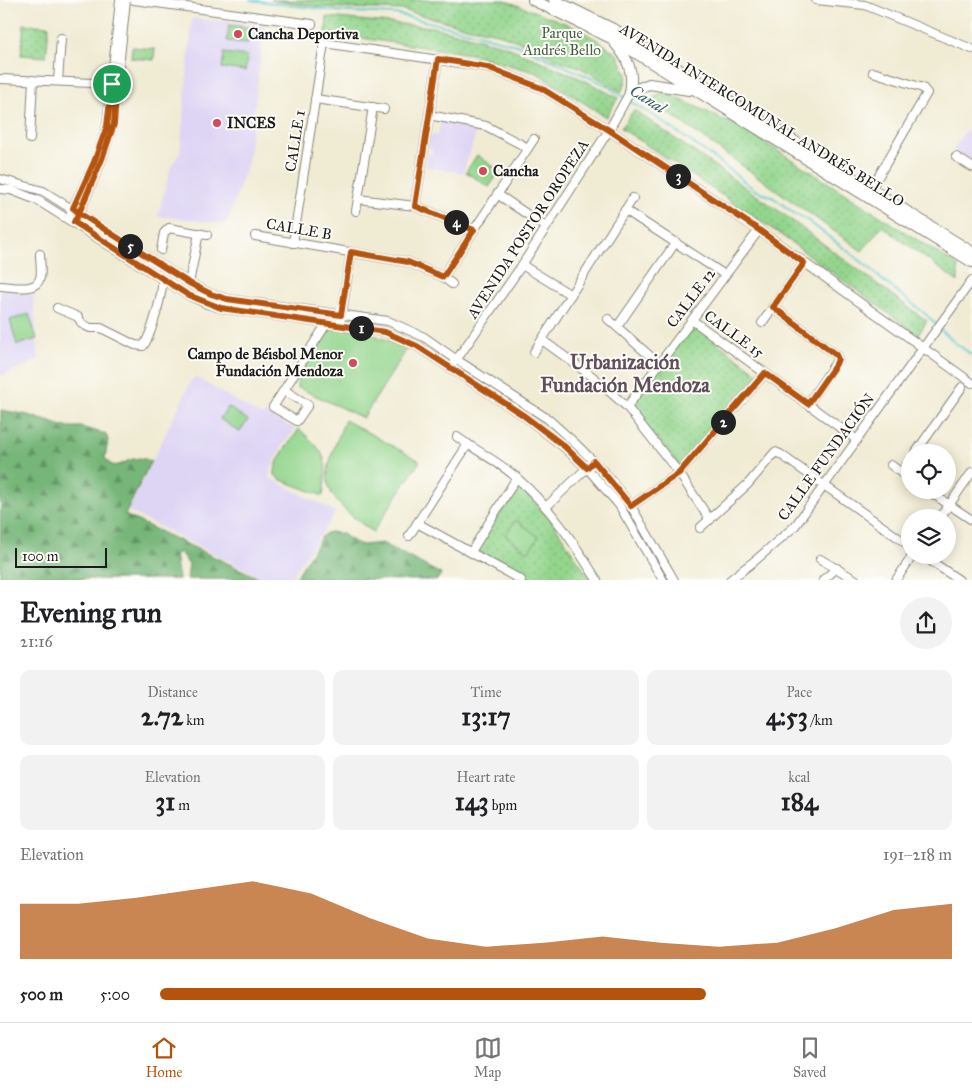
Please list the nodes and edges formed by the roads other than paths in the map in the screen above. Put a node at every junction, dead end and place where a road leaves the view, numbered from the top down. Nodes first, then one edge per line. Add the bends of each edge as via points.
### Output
1 (120, 0) edge
2 (126, 0) edge
3 (134, 0) edge
4 (532, 0) edge
5 (554, 0) edge
6 (816, 0) edge
7 (312, 24) dead end
8 (604, 34) junction
9 (61, 38) dead end
10 (972, 49) edge
11 (438, 59) junction
12 (873, 72) dead end
13 (0, 79) edge
14 (33, 80) junction
15 (58, 81) junction
16 (114, 84) junction
17 (630, 92) junction
18 (697, 92) junction
19 (315, 99) junction
20 (372, 107) junction
21 (384, 109) dead end
22 (430, 115) junction
23 (609, 130) junction
24 (30, 139) dead end
25 (534, 139) dead end
26 (528, 148) junction
27 (956, 157) dead end
28 (972, 167) edge
29 (0, 179) edge
30 (0, 188) edge
31 (871, 189) junction
32 (497, 194) junction
33 (633, 198) dead end
34 (358, 199) junction
35 (415, 206) junction
36 (76, 210) junction
37 (625, 210) junction
38 (356, 211) dead end
39 (71, 220) junction
40 (546, 227) junction
41 (474, 230) junction
42 (759, 230) junction
43 (255, 236) dead end
44 (676, 242) junction
45 (293, 243) junction
46 (161, 250) dead end
47 (351, 252) junction
48 (972, 252) edge
49 (40, 254) dead end
50 (972, 262) edge
51 (804, 263) junction
52 (522, 265) junction
53 (725, 275) junction
54 (443, 277) junction
55 (162, 278) junction
56 (972, 280) edge
57 (189, 283) junction
58 (452, 284) dead end
59 (0, 286) edge
60 (571, 295) junction
61 (227, 299) junction
62 (773, 307) junction
63 (57, 308) dead end
64 (225, 308) junction
65 (341, 315) junction
66 (608, 319) dead end
67 (692, 320) junction
68 (327, 323) junction
69 (762, 323) dead end
70 (340, 325) junction
71 (617, 327) junction
72 (542, 340) junction
73 (923, 349) junction
74 (534, 352) dead end
75 (457, 360) junction
76 (659, 364) junction
77 (451, 368) junction
78 (765, 373) junction
79 (972, 384) edge
80 (962, 387) dead end
81 (284, 390) junction
82 (808, 404) junction
83 (626, 407) junction
84 (457, 437) dead end
85 (857, 440) junction
86 (468, 444) junction
87 (922, 444) edge
88 (594, 461) junction
89 (890, 465) dead end
90 (587, 468) junction
91 (901, 472) edge
92 (972, 472) edge
93 (679, 473) junction
94 (517, 477) junction
95 (824, 486) junction
96 (940, 499) edge
97 (949, 505) junction
98 (547, 506) junction
99 (631, 506) junction
100 (946, 509) edge
101 (710, 520) junction
102 (972, 520) edge
103 (418, 523) junction
104 (700, 528) dead end
105 (409, 536) dead end
106 (901, 540) edge
107 (471, 552) junction
108 (820, 559) dead end
109 (907, 564) edge
110 (935, 564) edge
111 (837, 568) junction
112 (521, 580) edge
113 (596, 580) edge
114 (663, 580) edge
115 (674, 580) edge
116 (730, 580) edge
117 (823, 580) edge
118 (856, 580) edge
119 (896, 580) edge
120 (959, 580) edge

1 - 16 street
2 - 16 street
3 - 7 street
4 - 8 main road, AVENIDA INTERCOMUNAL ANDRÉS BELLO
5 - 31 main road, AVENIDA INTERCOMUNAL ANDRÉS BELLO via 619,32
6 - 10 street via 865,5
8 - 17 main road via 626,58 632,80
8 - 18 main road, AVENIDA INTERCOMUNAL ANDRÉS BELLO
9 - 15 street
11 - 19 street, CALLE 1 via 324,43
11 - 22 street
11 - 23 street via 487,67 541,88
12 - 31 street via 923,88 927,93
13 - 14 street
14 - 15 street
14 - 24 street
15 - 16 street
16 - 36 street via 107,126
17 - 18 main road via 649,84
17 - 23 street, AVENIDA POSTOR OROPEZA
18 - 50 main road, AVENIDA INTERCOMUNAL ANDRÉS BELLO
19 - 20 street
19 - 45 street, CALLE 1
20 - 21 street
20 - 34 street
22 - 26 street via 486,126
22 - 35 street
23 - 40 street, AVENIDA POSTOR OROPEZA
23 - 42 street
25 - 26 street
26 - 32 street
27 - 28 street
29 - 36 street via 43,191
30 - 39 street via 37,200
31 - 48 main road, AVENIDA INTERCOMUNAL ANDRÉS BELLO
32 - 40 street
32 - 41 street
33 - 37 street
34 - 35 street
34 - 38 street
35 - 41 street
36 - 39 street
36 - 57 street
37 - 44 street
37 - 60 street
39 - 55 street
40 - 52 street, AVENIDA POSTOR OROPEZA
41 - 54 street
42 - 51 street
42 - 53 street, CALLE 12
43 - 45 street, CALLE B
44 - 53 street
44 - 71 street
45 - 47 street, CALLE B
46 - 57 street via 164,233 169,228 203,234
47 - 54 street, CALLE B via 408,262
47 - 65 street
49 - 59 street via 40,278 36,284 28,287
51 - 62 street
51 - 73 street
52 - 60 street
52 - 75 street, AVENIDA POSTOR OROPEZA
53 - 67 street, CALLE 12
54 - 58 street, CALLE B
55 - 63 street via 162,289 148,339 143,346 100,328 90,328 78,317
55 - 64 street via 188,295
56 - 73 street, CALLE FUNDACIÓN
57 - 61 street
60 - 72 street
61 - 64 street
61 - 65 street
62 - 69 street
62 - 82 street via 838,359
64 - 68 street
65 - 70 street
65 - 75 street via 388,321 424,337
66 - 71 street
67 - 76 street, CALLE 12
67 - 78 street, CALLE 15
68 - 70 street
68 - 81 street
70 - 77 street via 385,332 417,346
71 - 76 street
72 - 74 street
72 - 83 street via 593,377
73 - 79 street
73 - 85 street, CALLE FUNDACIÓN
75 - 77 street, AVENIDA POSTOR OROPEZA
75 - 88 street via 548,419
76 - 83 street, CALLE 12
77 - 90 street via 523,415
78 - 82 street, CALLE 15
78 - 93 street
80 - 87 street
81 - 81 street via 273,407 296,421 308,405
82 - 85 street, CALLE 15
83 - 93 street
84 - 86 street
85 - 95 street, CALLE FUNDACIÓN
86 - 94 street
86 - 103 street
88 - 90 street
88 - 99 street
89 - 91 street
90 - 98 street
90 - 114 street via 619,505
92 - 97 street
93 - 99 street
93 - 101 street
94 - 98 street
94 - 107 street
95 - 101 street via 775,452 748,484
95 - 106 street
95 - 116 street, CALLE FUNDACIÓN via 795,526
96 - 97 street
97 - 100 street
97 - 102 street
98 - 113 street
99 - 115 street
101 - 104 street
103 - 105 street
103 - 107 street
107 - 112 street
108 - 111 street
109 - 119 street
110 - 120 street
111 - 117 street
111 - 118 street

